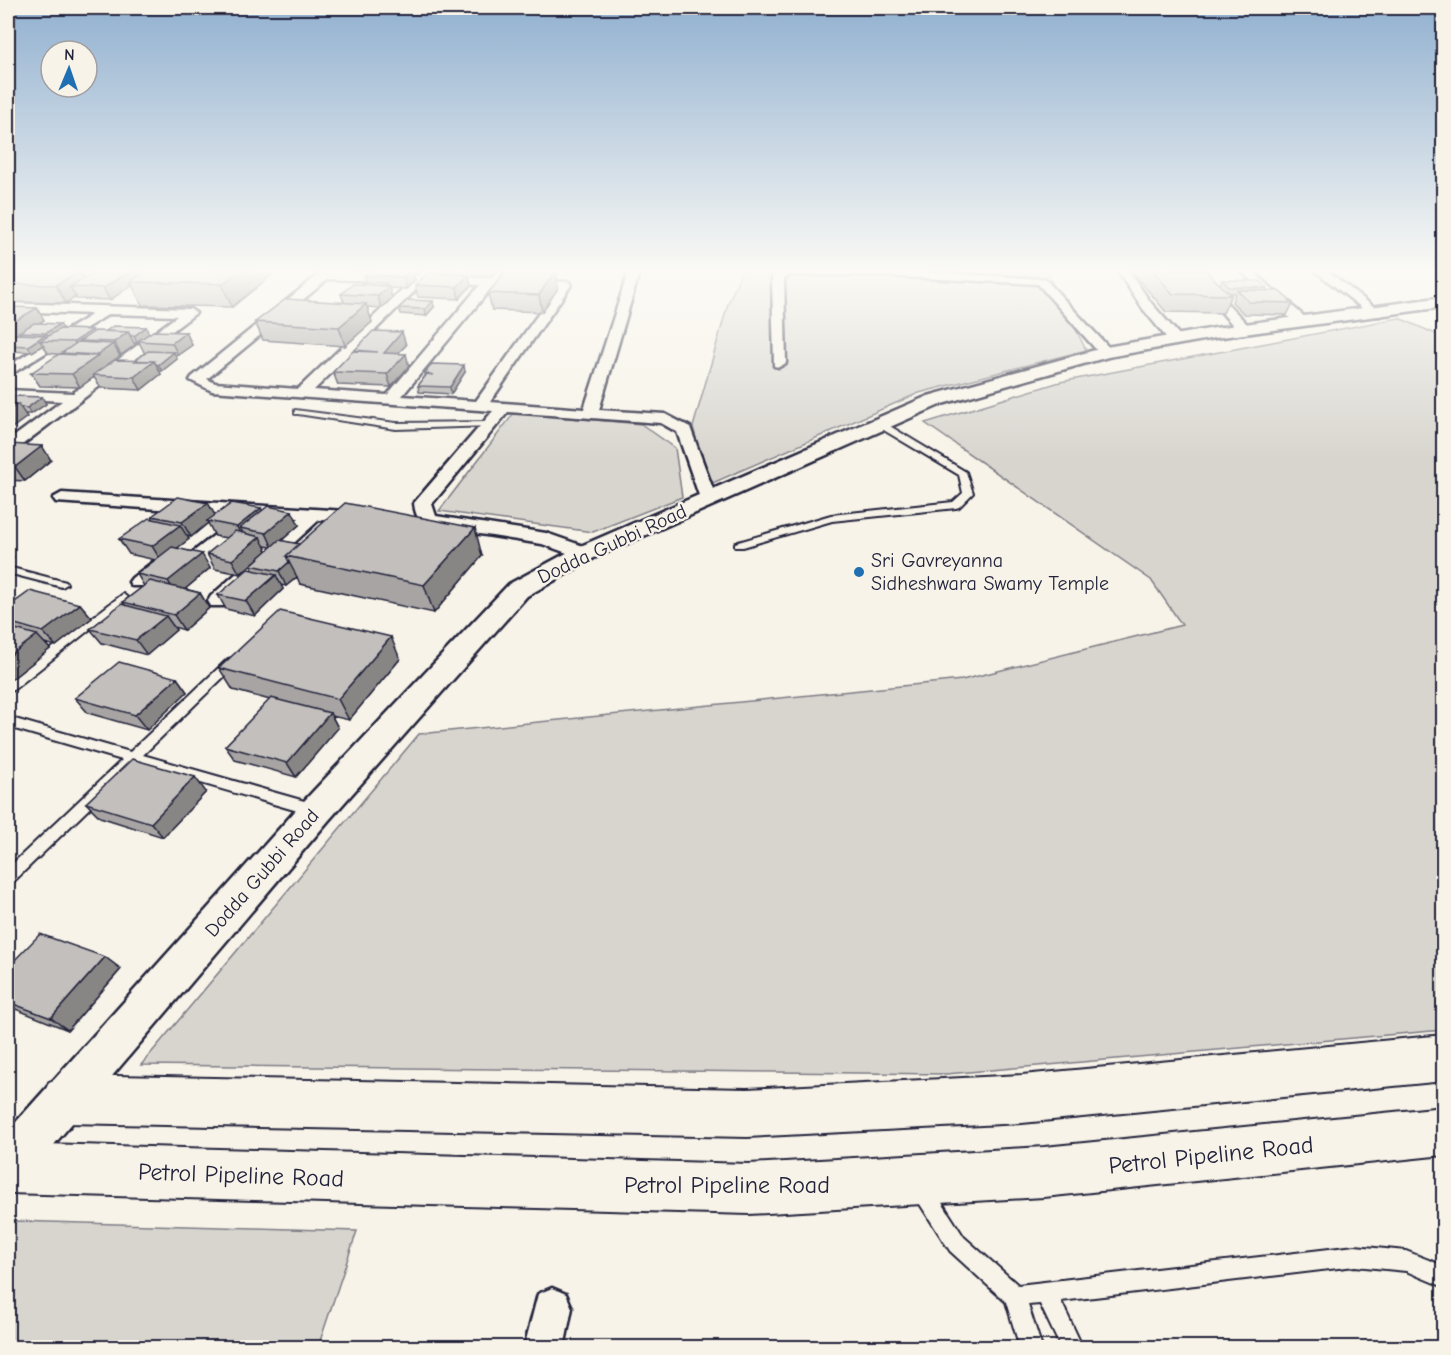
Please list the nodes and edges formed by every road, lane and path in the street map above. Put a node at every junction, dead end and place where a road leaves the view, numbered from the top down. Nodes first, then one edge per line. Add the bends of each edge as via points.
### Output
1 (70, 333) edge
2 (163, 333) edge
3 (254, 333) edge
4 (364, 333) edge
5 (446, 333) edge
6 (531, 333) edge
7 (615, 333) edge
8 (779, 333) edge
9 (1089, 333) edge
10 (1170, 333) edge
11 (1218, 333) edge
12 (1176, 340) junction
13 (1106, 352) junction
14 (779, 363) dead end
15 (8, 372) edge
16 (8, 394) edge
17 (301, 394) junction
18 (74, 397) junction
19 (391, 400) junction
20 (480, 406) junction
21 (505, 408) junction
22 (298, 412) dead end
23 (590, 414) junction
24 (492, 424) junction
25 (880, 424) junction
26 (8, 448) edge
27 (62, 498) dead end
28 (708, 500) junction
29 (232, 510) junction
30 (315, 514) junction
31 (384, 518) edge
32 (407, 520) edge
33 (430, 521) junction
34 (739, 545) dead end
35 (585, 553) junction
36 (8, 570) edge
37 (139, 582) edge
38 (62, 584) dead end
39 (123, 598) dead end
40 (218, 601) edge
41 (244, 650) edge
42 (8, 688) edge
43 (8, 722) edge
44 (132, 758) junction
45 (317, 810) junction
46 (8, 877) edge
47 (1443, 1058) edge
48 (66, 1099) junction
49 (1443, 1131) edge
50 (8, 1166) edge
51 (916, 1180) junction
52 (1443, 1277) edge
53 (1046, 1293) junction
54 (1015, 1296) junction
55 (552, 1308) dead end
56 (544, 1347) edge
57 (1031, 1347) edge
58 (1072, 1347) edge

1 - 15 street
2 - 18 street
3 - 17 street via 197,380 212,387
4 - 17 street
5 - 19 street
6 - 20 street
7 - 23 street
8 - 14 street
9 - 13 street
10 - 12 street
11 - 12 street, Dodda Gubbi Road
12 - 13 street, Dodda Gubbi Road
13 - 25 street, Dodda Gubbi Road via 935,400
16 - 18 street
17 - 19 street
18 - 26 street
19 - 20 street
20 - 21 street
21 - 23 street
21 - 24 street
22 - 24 lane via 396,426
23 - 28 street via 674,422 684,430
24 - 33 street via 423,503
25 - 28 street, Dodda Gubbi Road
25 - 34 lane via 963,474 968,493 957,505 831,518
27 - 29 street
28 - 35 street, Dodda Gubbi Road
29 - 30 street
29 - 37 street
30 - 31 street
30 - 40 street
32 - 33 street
33 - 35 street via 546,539
35 - 45 street, Dodda Gubbi Road via 518,590
36 - 38 lane
39 - 42 lane
41 - 44 lane
43 - 44 lane
44 - 45 lane
44 - 46 lane
45 - 48 street, Dodda Gubbi Road
47 - 48 main road via 1022,1098 747,1113
48 - 50 street, Dodda Gubbi Road
49 - 51 main road, Petrol Pipeline Road via 1044,1172
50 - 51 main road, Petrol Pipeline Road via 749,1189
51 - 54 lane via 957,1244
52 - 53 lane via 1406,1261 1355,1256
53 - 54 lane
53 - 58 lane
54 - 57 lane
55 - 56 street

